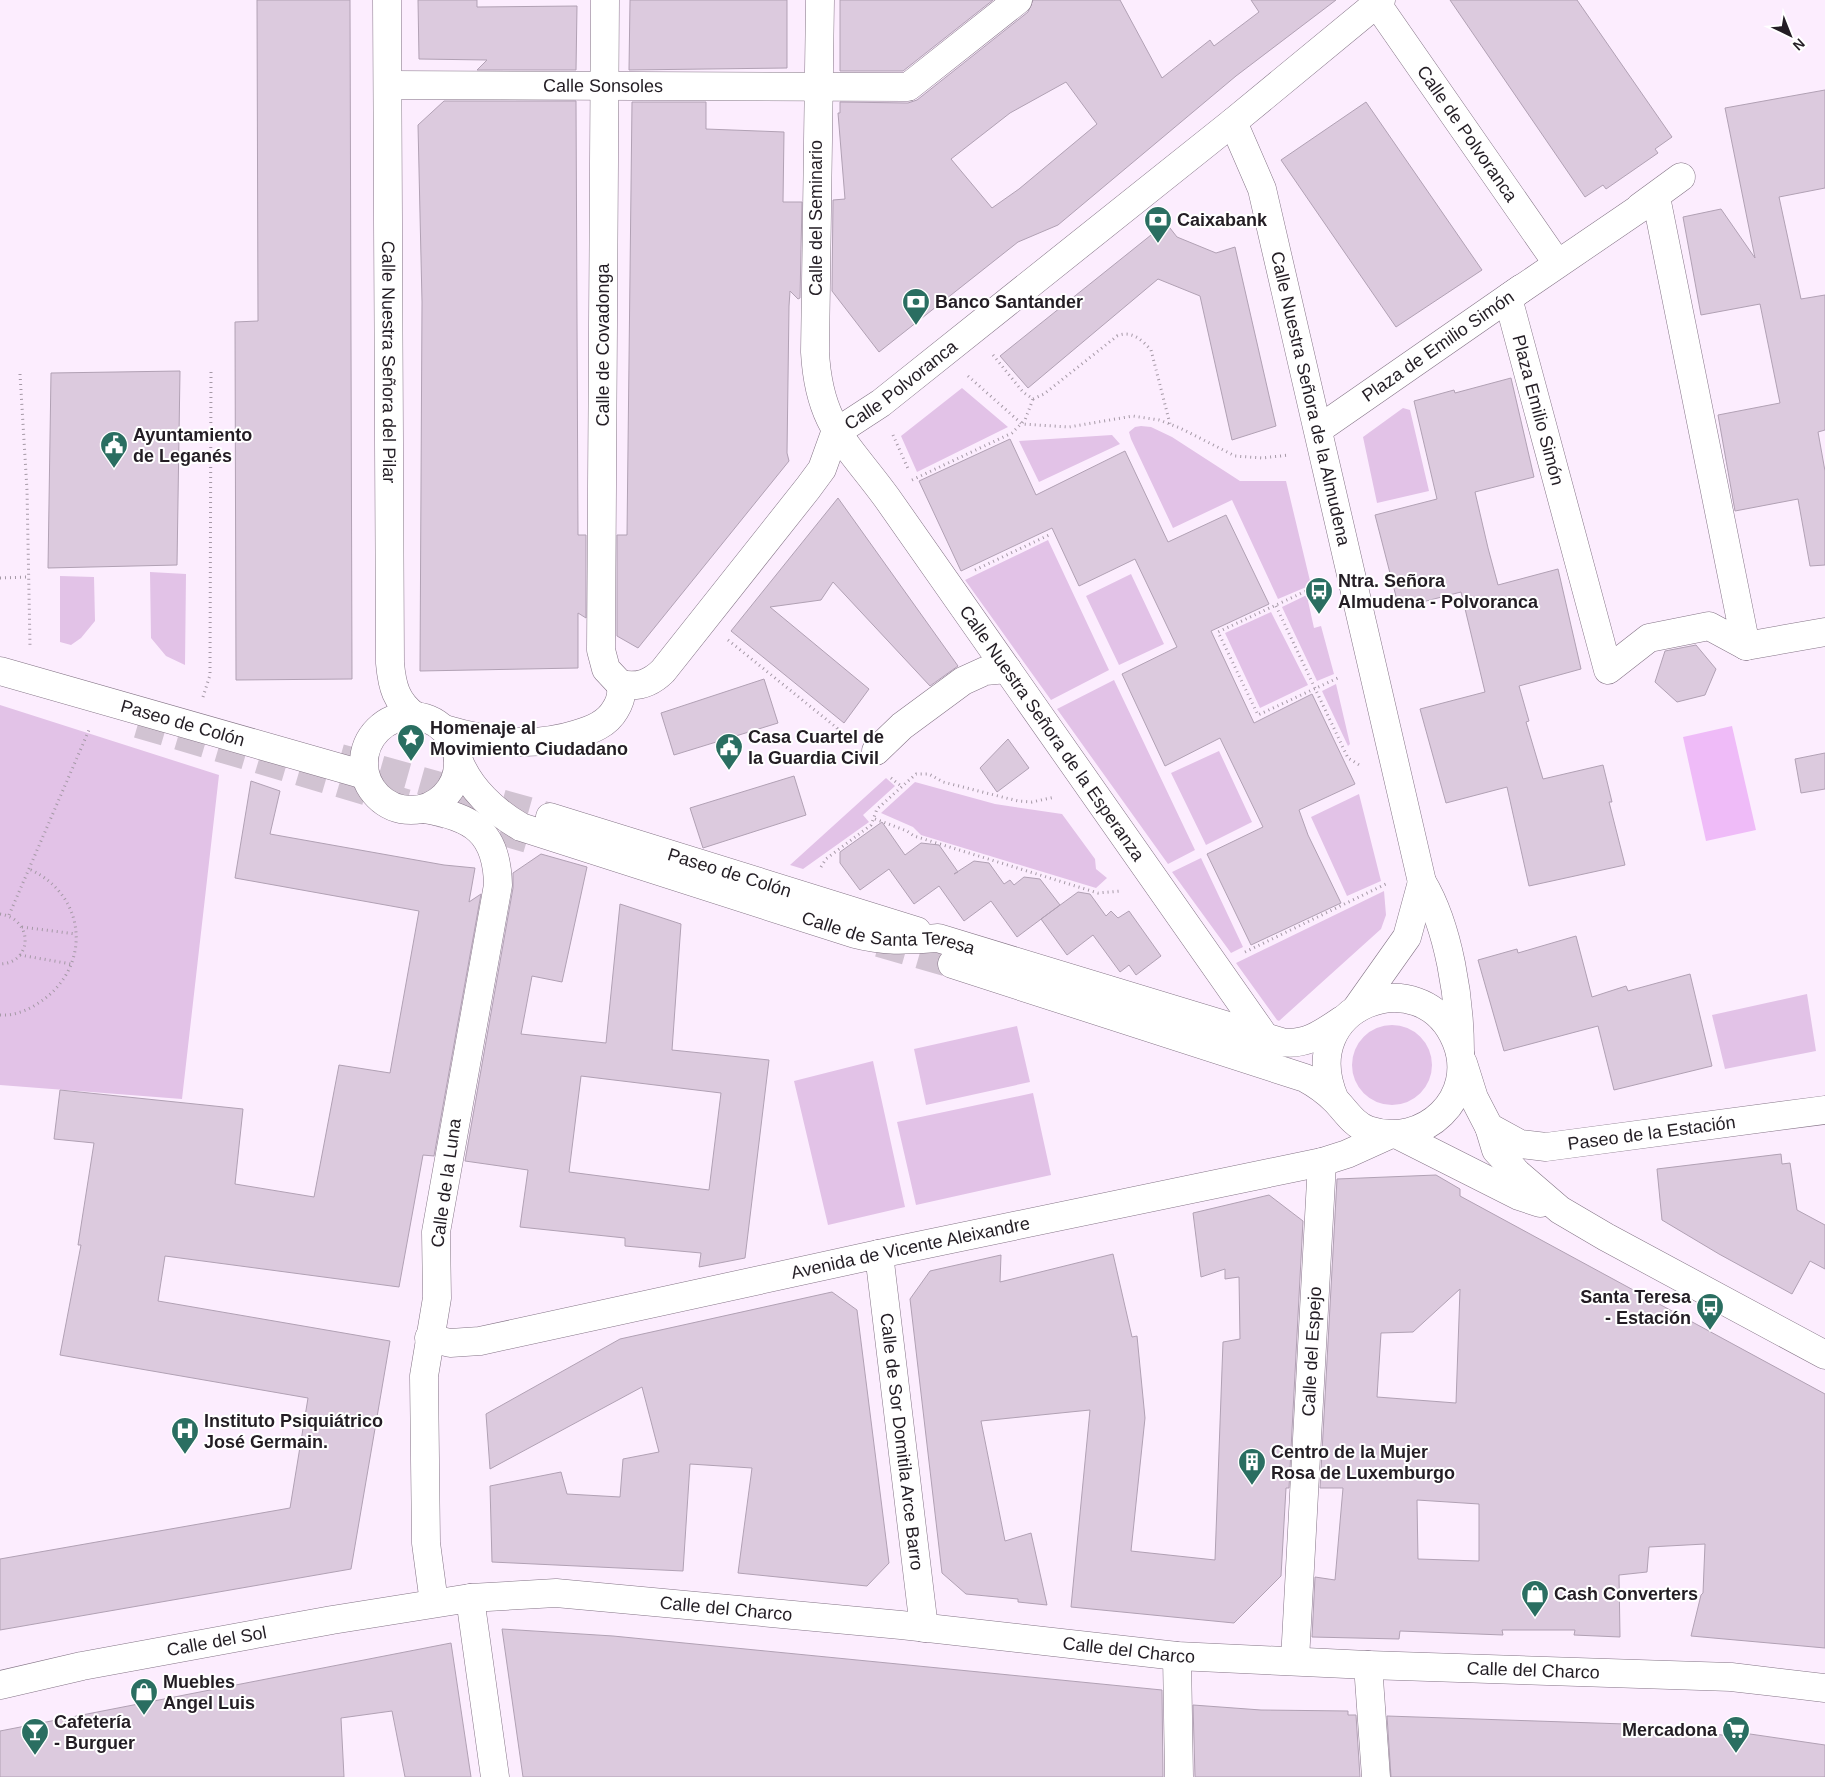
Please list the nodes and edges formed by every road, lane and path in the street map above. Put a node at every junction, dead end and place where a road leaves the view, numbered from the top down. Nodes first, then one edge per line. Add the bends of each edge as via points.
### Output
1 (387, 0) edge
2 (606, 0) edge
3 (820, 0) edge
4 (1018, 0) edge
5 (1379, 2) edge
6 (388, 85) junction
7 (605, 86) junction
8 (817, 88) junction
9 (1233, 122) junction
10 (1681, 177) dead end
11 (1652, 199) junction
12 (1557, 263) junction
13 (1508, 298) junction
14 (993, 355) dead end
15 (211, 371) dead end
16 (20, 374) dead end
17 (968, 376) dead end
18 (1033, 399) junction
19 (1022, 424) junction
20 (1170, 424) junction
21 (1319, 430) junction
22 (836, 433) junction
23 (1289, 455) dead end
24 (907, 483) dead end
25 (1049, 535) dead end
26 (973, 571) dead end
27 (28, 577) junction
28 (0, 578) edge
29 (1319, 585) dead end
30 (1276, 606) junction
31 (1825, 632) edge
32 (722, 634) dead end
33 (1746, 646) junction
34 (1007, 670) junction
35 (0, 671) edge
36 (1340, 677) dead end
37 (33, 681) junction
38 (620, 684) junction
39 (1315, 689) junction
40 (102, 701) junction
41 (415, 716) junction
42 (193, 727) junction
43 (444, 729) junction
44 (849, 743) dead end
45 (459, 761) junction
46 (881, 762) joint
47 (1361, 766) dead end
48 (365, 775) junction
49 (901, 786) junction
50 (1055, 797) dead end
51 (424, 809) junction
52 (550, 817) tunnel mouth
53 (875, 819) junction
54 (29, 869) junction
55 (820, 872) dead end
56 (1422, 882) junction
57 (1388, 883) dead end
58 (1121, 891) dead end
59 (0, 914) edge
60 (9, 915) junction
61 (22, 927) junction
62 (76, 934) junction
63 (938, 938) junction
64 (1242, 954) dead end
65 (20, 955) junction
66 (0, 964) edge
67 (71, 964) junction
68 (952, 964) tunnel mouth
69 (0, 1015) edge
70 (1349, 1015) junction
71 (1266, 1038) junction
72 (1461, 1057) junction
73 (1335, 1100) junction
74 (1822, 1111) edge
75 (1489, 1127) junction
76 (1394, 1135) junction
77 (1322, 1162) junction
78 (1560, 1210) junction
79 (879, 1254) junction
80 (428, 1338) junction
81 (1825, 1355) edge
82 (470, 1598) junction
83 (434, 1603) junction
84 (924, 1628) junction
85 (1177, 1656) junction
86 (1295, 1660) junction
87 (1368, 1665) junction
88 (0, 1685) edge
89 (1825, 1688) edge
90 (495, 1777) edge
91 (1179, 1777) edge
92 (1376, 1777) edge

1 - 6 street, Calle Nuestra Señora del Pilar
2 - 7 street, Calle de Covadonga
3 - 8 street, Calle del Seminario
4 - 8 street, Calle Sonsoles via 908,87
5 - 9 street, Calle de Polvoranca
5 - 12 street, Calle de Polvoranca
6 - 7 street, Calle Sonsoles
6 - 41 street, Calle Nuestra Señora del Pilar via 390,663 391,680 398,700
7 - 8 street, Calle Sonsoles
7 - 38 street, Calle de Covadonga via 601,650 606,669
8 - 22 street, Calle del Seminario via 816,375 827,415
9 - 21 street, Calle Nuestra Señora de la Almudena via 1262,189
9 - 22 street, Calle Polvoranca via 881,403
10 - 11 street
11 - 12 street, Plaza de Emilio Simón
11 - 13 street
11 - 33 street
12 - 13 street, Plaza de Emilio Simón
13 - 21 street, Plaza de Emilio Simón
13 - 33 street, Plaza Emilio Simón via 1608,670 1649,638 1709,626
14 - 18 path via 1023,392
15 - 42 path via 210,675
16 - 27 path
17 - 19 path
18 - 19 path
18 - 20 path via 1044,394 1117,336 1130,334 1150,350
19 - 20 path via 1069,427 1133,416
19 - 24 path via 1012,433
20 - 23 path via 1235,456
21 - 56 street, Calle Nuestra Señora de la Almudena
22 - 34 street, Calle Nuestra Señora de la Esperanza via 887,498
22 - 38 street, Calle Polvoranca via 822,469 663,671 641,685
25 - 26 path
27 - 28 path
27 - 37 path
29 - 30 path
30 - 39 path
30 - 39 path via 1218,632 1258,716
31 - 33 street
32 - 44 path via 837,728
34 - 46 street via 985,671 962,681 902,726
34 - 71 street, Calle Nuestra Señora de la Esperanza
35 - 37 street, Paseo de Colón
36 - 39 path
37 - 40 street, Paseo de Colón
38 - 43 street via 621,696 611,716 596,727 568,737 519,742 468,736
39 - 47 path via 1348,758
40 - 42 street, Paseo de Colón
40 - 54 path
41 - 43 street via 431,720
41 - 48 street via 387,722 375,732 364,760
42 - 48 street, Paseo de Colón
43 - 45 street via 457,749
45 - 51 street via 458,773 446,794
45 - 63 street, Calle de Santa Teresa via 464,774 487,801 512,822 532,832 855,934 902,941
46 - 49 path
48 - 51 street via 371,788 388,804 409,810
49 - 50 path via 916,774 929,774 943,782 1018,801
49 - 53 path via 877,809 873,815
51 - 80 street, Calle de la Luna via 463,818 482,832 495,856 498,885 438,1215 435,1249 437,1298
52 - 63 street, Paseo de Colón
53 - 55 path via 824,861
53 - 58 path via 914,836 1098,894
54 - 60 path
54 - 62 path via 51,881 64,895 74,918
56 - 70 street, Calle Nuestra Señora de la Almudena via 1407,937
56 - 72 street, Calle Nuestra Señora de la Almudena via 1439,916 1458,1008
57 - 64 path
59 - 60 path
60 - 61 path
61 - 62 path
61 - 65 path via 25,940
62 - 67 path
63 - 71 street, Calle de Santa Teresa
65 - 66 path
65 - 67 path
67 - 69 path via 58,986 41,1002 21,1012
68 - 73 street via 1305,1078
70 - 71 street, Calle de Santa Teresa via 1300,1043
70 - 72 street via 1386,998 1414,1002 1428,1008 1442,1020 1454,1037
70 - 73 street via 1328,1048 1327,1083
72 - 75 street via 1474,1098
72 - 76 street via 1458,1085 1449,1106 1420,1129
73 - 76 street via 1349,1118 1366,1129
74 - 75 street, Paseo de la Estación via 1546,1147 1520,1144
75 - 78 street via 1496,1150 1505,1162
76 - 77 street, Avenida de Vicente Aleixandre
76 - 78 street via 1520,1196
77 - 79 street, Avenida de Vicente Aleixandre
77 - 86 street, Calle del Espejo
78 - 81 street
79 - 80 street, Avenida de Vicente Aleixandre via 480,1341 450,1342
79 - 84 street, Calle de Sor Domitila Arce Barro
80 - 83 street, Calle de la Luna via 424,1376 426,1543
82 - 83 street, Calle del Charco
82 - 84 street, Calle del Charco via 556,1593
82 - 90 street
83 - 88 street, Calle del Sol via 269,1630
84 - 85 street, Calle del Charco
85 - 86 street, Calle del Charco
85 - 91 street
86 - 87 street, Calle del Charco
87 - 89 street, Calle del Charco via 1731,1678
87 - 92 street

